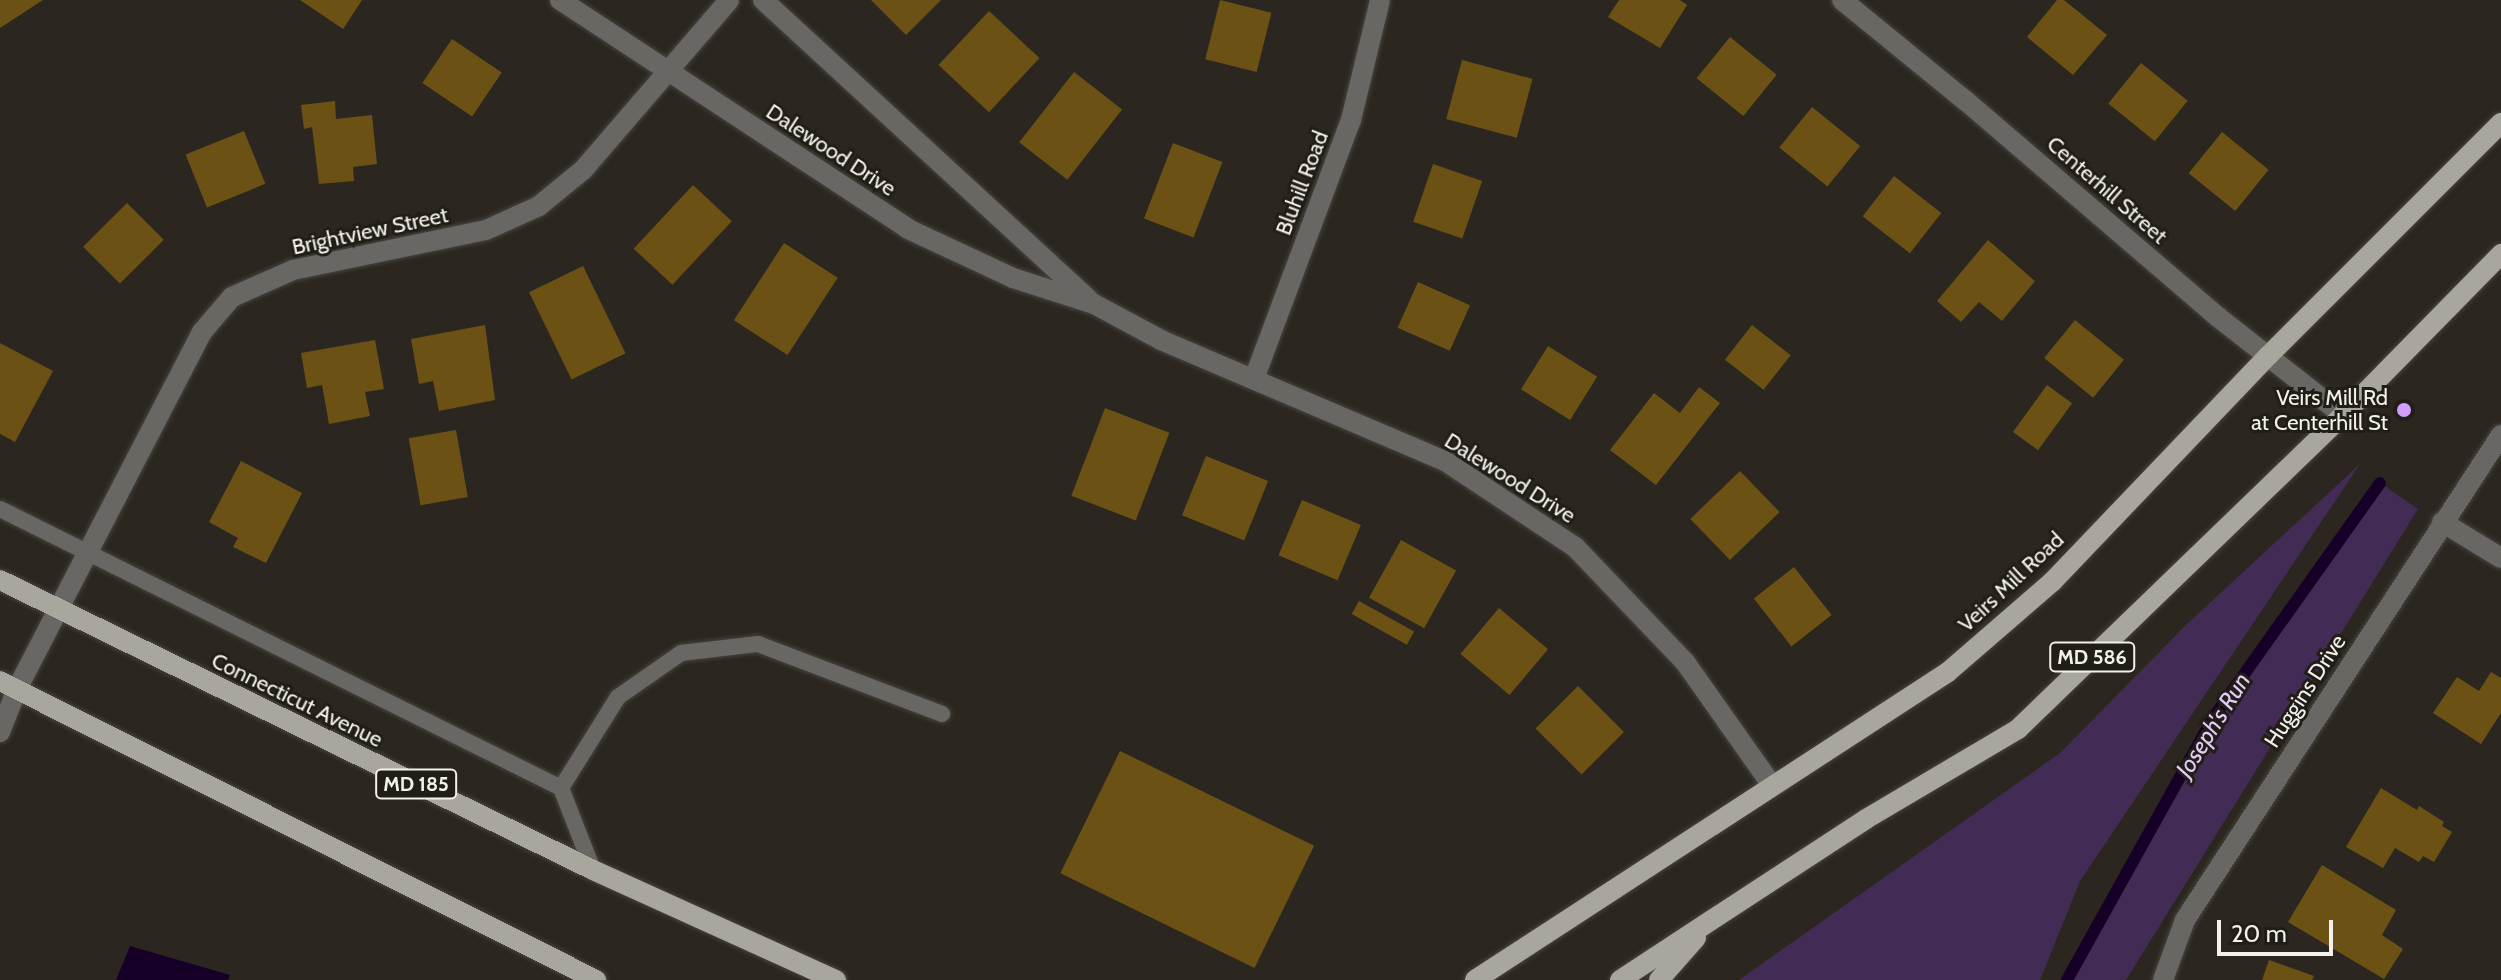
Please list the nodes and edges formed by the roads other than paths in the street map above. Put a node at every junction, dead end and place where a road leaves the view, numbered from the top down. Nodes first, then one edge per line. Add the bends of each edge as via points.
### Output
1 (560, 0) edge
2 (729, 0) edge
3 (763, 0) edge
4 (1380, 0) edge
5 (1842, 0) edge
6 (667, 72) junction
7 (2501, 123) edge
8 (2501, 254) edge
9 (1094, 304) junction
10 (2268, 356) junction
11 (1254, 379) junction
12 (2343, 415) junction
13 (2501, 435) edge
14 (0, 509) edge
15 (2442, 522) junction
16 (89, 553) junction
17 (2501, 558) edge
18 (0, 580) edge
19 (59, 610) junction
20 (8, 685) edge
21 (942, 714) dead end
22 (0, 732) edge
23 (1771, 784) junction
24 (561, 788) junction
25 (593, 870) junction
26 (1713, 919) junction
27 (596, 980) edge
28 (836, 980) edge
29 (1475, 980) edge
30 (1620, 980) edge
31 (1659, 980) edge
32 (2163, 980) edge

1 - 6 street, Dalewood Drive
2 - 6 street, Brightview Street
3 - 9 street, Dalewood Drive
4 - 11 street, Bluhill Road via 1351,120
5 - 10 street, Centerhill Street
6 - 9 street, Dalewood Drive via 908,229 1013,278
6 - 16 street, Brightview Street via 583,170 539,206 486,230 293,270 232,297 202,332
7 - 10 main road, Veirs Mill Road
8 - 12 main road, MD 586
9 - 11 street, Dalewood Drive via 1161,340
10 - 12 street, Centerhill Street
10 - 23 main road, Veirs Mill Road via 2052,582 1959,662
11 - 23 street, Dalewood Drive via 1445,461 1575,547 1685,662
12 - 26 main road, MD 586 via 2018,729
13 - 15 street, Huggins Drive
14 - 16 lane
15 - 17 street
15 - 32 street, Huggins Drive via 2185,920
16 - 19 street, Brightview Street
16 - 24 lane
18 - 19 main road, Connecticut Avenue / MD 185
19 - 20 street, Brightview Street
19 - 25 main road, Connecticut Avenue / MD 185
20 - 22 street, Brightview Street
20 - 27 main road
21 - 24 lane via 758,644 681,653 618,697
23 - 29 main road, Veirs Mill Road
24 - 25 lane
25 - 28 main road, Connecticut Avenue / MD 185
26 - 30 main road, MD 586
26 - 31 main road

